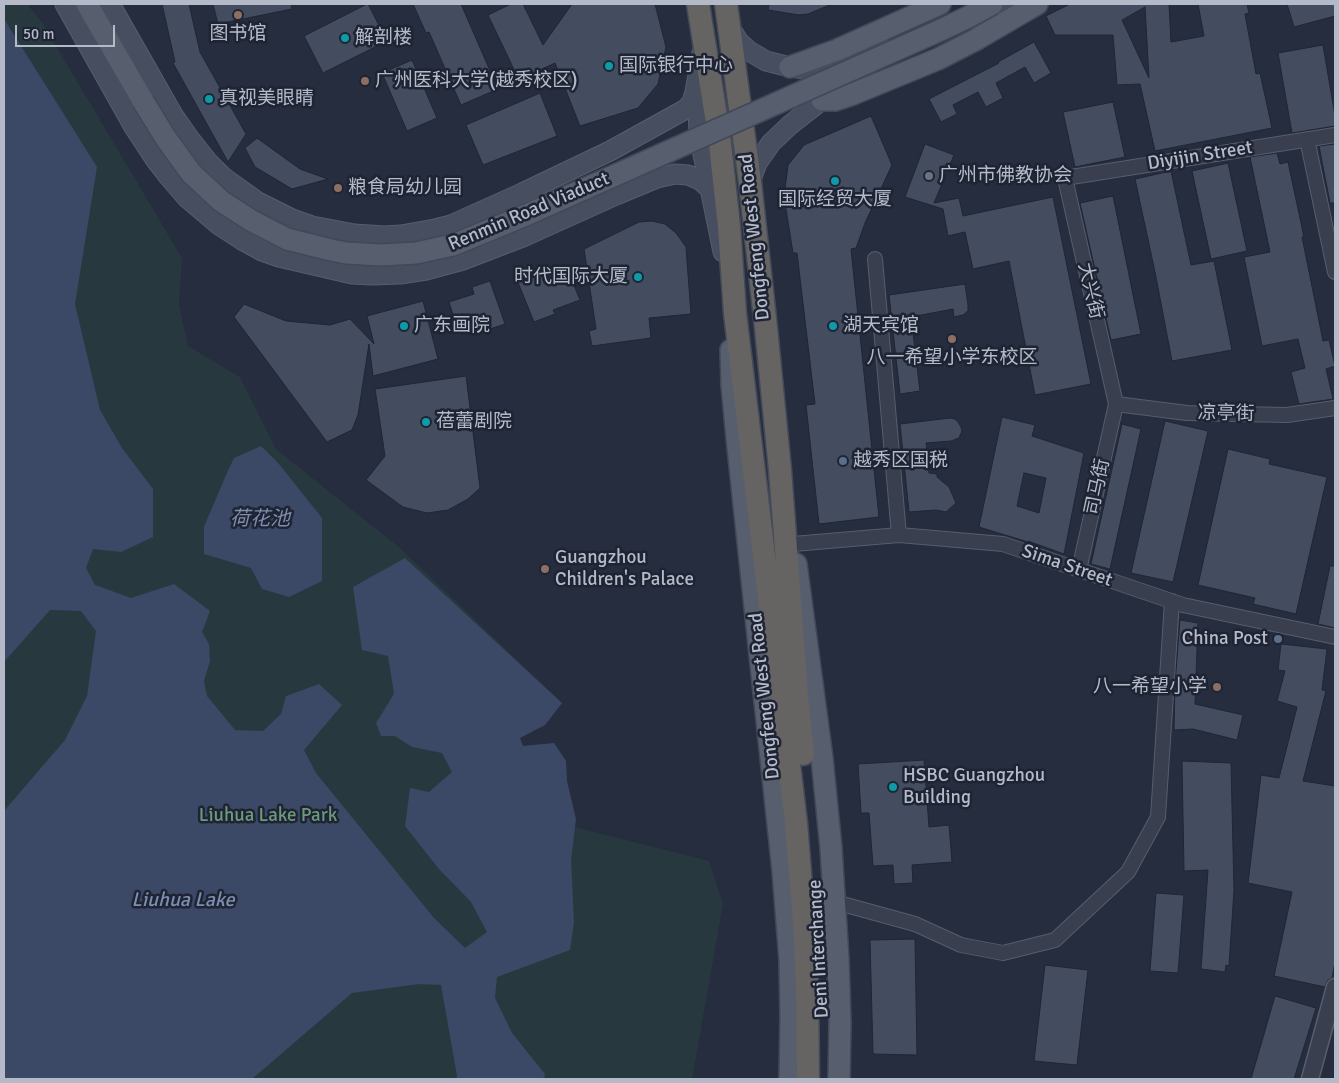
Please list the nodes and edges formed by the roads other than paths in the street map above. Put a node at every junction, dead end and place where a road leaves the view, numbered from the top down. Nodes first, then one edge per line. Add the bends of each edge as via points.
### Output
1 (65, 4) edge
2 (87, 4) edge
3 (110, 4) edge
4 (698, 4) edge
5 (726, 4) edge
6 (940, 4) edge
7 (971, 4) edge
8 (992, 4) edge
9 (1012, 4) edge
10 (1036, 4) edge
11 (730, 26) junction
12 (704, 43) junction
13 (799, 68) junction
14 (822, 100) junction
15 (1335, 135) edge
16 (1307, 139) junction
17 (610, 151) junction
18 (1065, 178) joint
19 (750, 182) junction
20 (710, 190) junction
21 (616, 195) junction
22 (875, 259) dead end
23 (1335, 272) edge
24 (735, 313) junction
25 (1116, 404) junction
26 (1335, 408) edge
27 (780, 470) junction
28 (899, 535) junction
29 (793, 544) junction
30 (1080, 570) junction
31 (1172, 601) junction
32 (1335, 637) edge
33 (803, 821) junction
34 (835, 902) junction
35 (1335, 986) edge
36 (790, 1079) edge
37 (808, 1079) edge
38 (823, 1079) edge
39 (839, 1079) edge
40 (1310, 1079) edge

1 - 21 main road via 134,127 169,177 219,226 279,257 352,274 426,270 523,237
2 - 8 main road, Renmin Road Viaduct, bridge via 165,138 191,173 221,201 288,239 346,253 381,255 416,253 453,245 943,29
3 - 17 main road via 173,115 208,162 258,202 292,220 312,226 385,236 435,229 467,218
4 - 12 highway, Dongfeng West Road
5 - 11 highway, Dongfeng West Road
6 - 13 main road
7 - 13 main road via 860,55 818,69
9 - 14 main road via 969,28 856,78
10 - 14 main road via 938,59 854,94
11 - 13 main road via 739,42 749,51 766,60
11 - 19 highway, Dongfeng West Road
12 - 17 main road via 695,92 686,109
12 - 20 main road via 698,107 699,135
12 - 24 highway, Dongfeng West Road via 719,135
13 - 14 main road
14 - 19 main road via 771,143
15 - 16 street, Diyijin Street
16 - 18 street, Diyijin Street
16 - 23 street
17 - 21 main road via 627,158 633,177 629,186
18 - 25 street, 大兴街
19 - 27 highway, Dongfeng West Road
20 - 21 main road via 700,180 675,174
20 - 24 main road
22 - 28 street
24 - 33 highway, Dongfeng West Road
24 - 36 main road, Dongfeng West Road via 731,344 732,385 790,960
25 - 26 street, 凉亭街 via 1187,413 1287,415
25 - 30 street, 司马街
27 - 29 main road, Dongfeng West Road
27 - 33 highway, Dongfeng West Road
28 - 29 street, Sima Street
28 - 30 street, Sima Street via 1003,544
29 - 34 main road, Dongfeng West Road via 822,758
30 - 31 street, Sima Street
31 - 32 street, Sima Street
31 - 34 street via 1158,817 1128,872 1055,940 1003,953 961,945 914,924
33 - 37 highway, Deni Interchange
33 - 38 highway, Deni Interchange via 821,948
34 - 39 main road, Dongfeng West Road
35 - 40 street

